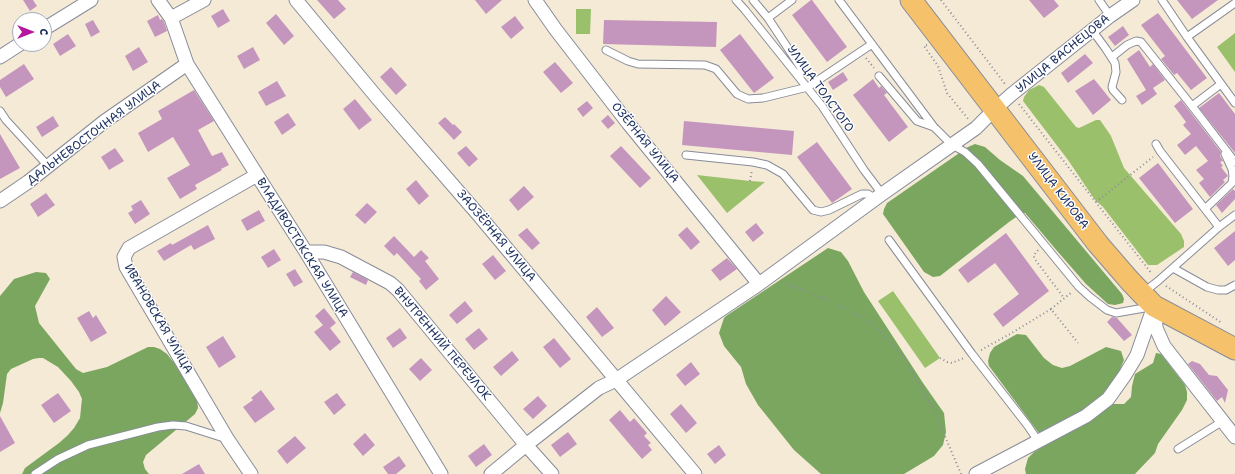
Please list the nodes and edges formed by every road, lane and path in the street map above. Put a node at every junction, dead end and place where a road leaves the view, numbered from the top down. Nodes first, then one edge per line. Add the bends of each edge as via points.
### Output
1 (91, 0) edge
2 (158, 0) edge
3 (204, 0) edge
4 (296, 0) edge
5 (535, 0) edge
6 (736, 0) edge
7 (753, 0) edge
8 (792, 0) edge
9 (839, 0) edge
10 (911, 0) edge
11 (941, 0) edge
12 (1099, 0) edge
13 (1133, 0) edge
14 (1162, 0) edge
15 (1235, 2) edge
16 (1110, 16) junction
17 (171, 18) junction
18 (768, 18) junction
19 (52, 24) edge
20 (1092, 30) junction
21 (1187, 37) junction
22 (872, 44) junction
23 (12, 49) edge
24 (606, 50) dead end
25 (861, 52) junction
26 (0, 57) edge
27 (1112, 57) junction
28 (187, 64) junction
29 (797, 74) junction
30 (879, 76) joint
31 (1221, 84) junction
32 (808, 87) junction
33 (1012, 94) junction
34 (1122, 100) dead end
35 (1235, 103) edge
36 (1192, 106) junction
37 (995, 109) junction
38 (0, 111) edge
39 (934, 127) junction
40 (1217, 138) junction
41 (1156, 144) dead end
42 (952, 145) junction
43 (1160, 151) junction
44 (686, 155) dead end
45 (1235, 162) edge
46 (49, 167) junction
47 (256, 175) junction
48 (879, 197) junction
49 (0, 201) edge
50 (1096, 202) junction
51 (1205, 209) junction
52 (1235, 215) edge
53 (1219, 227) junction
54 (889, 240) dead end
55 (1045, 244) junction
56 (306, 252) junction
57 (1173, 268) junction
58 (764, 280) junction
59 (1158, 281) junction
60 (1235, 285) edge
61 (1079, 287) junction
62 (1064, 298) junction
63 (1148, 300) junction
64 (1051, 309) junction
65 (1223, 323) dead end
66 (1078, 343) dead end
67 (1235, 349) edge
68 (972, 354) junction
69 (940, 358) dead end
70 (616, 380) junction
71 (1223, 421) junction
72 (1235, 437) edge
73 (228, 440) junction
74 (1038, 442) junction
75 (526, 445) junction
76 (1178, 449) dead end
77 (35, 474) edge
78 (251, 474) edge
79 (441, 474) edge
80 (492, 474) edge
81 (552, 474) edge
82 (695, 474) edge
83 (961, 474) edge
84 (976, 474) edge

1 - 19 street
2 - 17 street, ВЛАДИВОСТОКСКАЯ УЛИЦА
3 - 17 street
4 - 70 street, ЗАОЗЁРНАЯ УЛИЦА
5 - 58 street, ОЗЁРНАЯ УЛИЦА via 628,123
6 - 29 lane, УЛИЦА ТОЛСТОГО
7 - 18 lane
8 - 18 lane
9 - 22 lane
10 - 37 main road, УЛИЦА КИРОВА
11 - 33 path
12 - 16 lane
13 - 16 street, УЛИЦА ВАСНЕЦОВА
14 - 21 lane
15 - 21 lane
16 - 20 street, УЛИЦА ВАСНЕЦОВА
17 - 28 street, ВЛАДИВОСТОКСКАЯ УЛИЦА
18 - 29 lane via 801,68
20 - 27 lane
20 - 33 street, УЛИЦА ВАСНЕЦОВА
21 - 31 lane
22 - 25 lane
22 - 39 lane
23 - 26 street
24 - 32 lane via 638,64 705,65 716,69 737,94 748,99
25 - 30 path
25 - 32 lane
27 - 34 lane via 1116,66 1112,86
27 - 36 lane via 1132,43 1141,42
28 - 46 street, ДАЛЬНЕВОСТОЧНАЯ УЛИЦА via 105,122
28 - 47 street, ВЛАДИВОСТОКСКАЯ УЛИЦА
29 - 32 lane, УЛИЦА ТОЛСТОГО
30 - 39 lane via 917,121
31 - 35 lane
31 - 36 lane
32 - 48 lane, УЛИЦА ТОЛСТОГО via 864,170
33 - 37 street, УЛИЦА ВАСНЕЦОВА
33 - 50 path
36 - 40 lane
37 - 42 street, УЛИЦА ВАСНЕЦОВА via 976,128
37 - 63 main road, УЛИЦА КИРОВА via 1098,244
38 - 46 lane
39 - 42 lane
40 - 45 lane
40 - 51 lane via 1232,169 1232,183
41 - 43 lane
42 - 48 street, УЛИЦА ВАСНЕЦОВА
42 - 55 lane via 965,152 978,164
43 - 50 path
43 - 51 lane
44 - 48 lane via 767,165 783,174 813,210 821,212 862,194
46 - 49 street, ДАЛЬНЕВОСТОЧНАЯ УЛИЦА
47 - 56 street, ВЛАДИВОСТОКСКАЯ УЛИЦА
47 - 73 street, ИВАНОВСКАЯ УЛИЦА via 129,248 124,257 126,267
48 - 58 street, УЛИЦА ВАСНЕЦОВА
50 - 59 path
51 - 53 lane
52 - 53 lane
53 - 57 lane
54 - 68 lane
55 - 61 lane
55 - 62 path via 1036,252 1034,258
56 - 75 street, ВНУТРЕННИЙ ПЕРЕУЛОК via 324,252 342,257 398,290
56 - 79 street, ВЛАДИВОСТОКСКАЯ УЛИЦА
57 - 59 lane
57 - 60 lane via 1207,287 1226,290
58 - 70 street, УЛИЦА ВАСНЕЦОВА
58 - 83 path via 821,297 875,326 906,360 933,408
59 - 63 lane
59 - 65 path
61 - 62 path
61 - 63 lane via 1101,307 1111,312
62 - 64 path
63 - 67 main road, УЛИЦА КИРОВА
63 - 71 street via 1164,346
63 - 74 street via 1137,356 1108,399 1086,416
64 - 66 path
64 - 68 path
68 - 69 path via 952,363
68 - 74 lane
70 - 75 street, УЛИЦА ВАСНЕЦОВА via 599,388
70 - 82 street, ЗАОЗЁРНАЯ УЛИЦА
71 - 72 street
71 - 76 lane
73 - 77 lane via 186,426 158,427 88,445 58,459
73 - 78 street, ИВАНОВСКАЯ УЛИЦА
74 - 84 street
75 - 80 street, УЛИЦА ВАСНЕЦОВА
75 - 81 street, ВНУТРЕННИЙ ПЕРЕУЛОК

